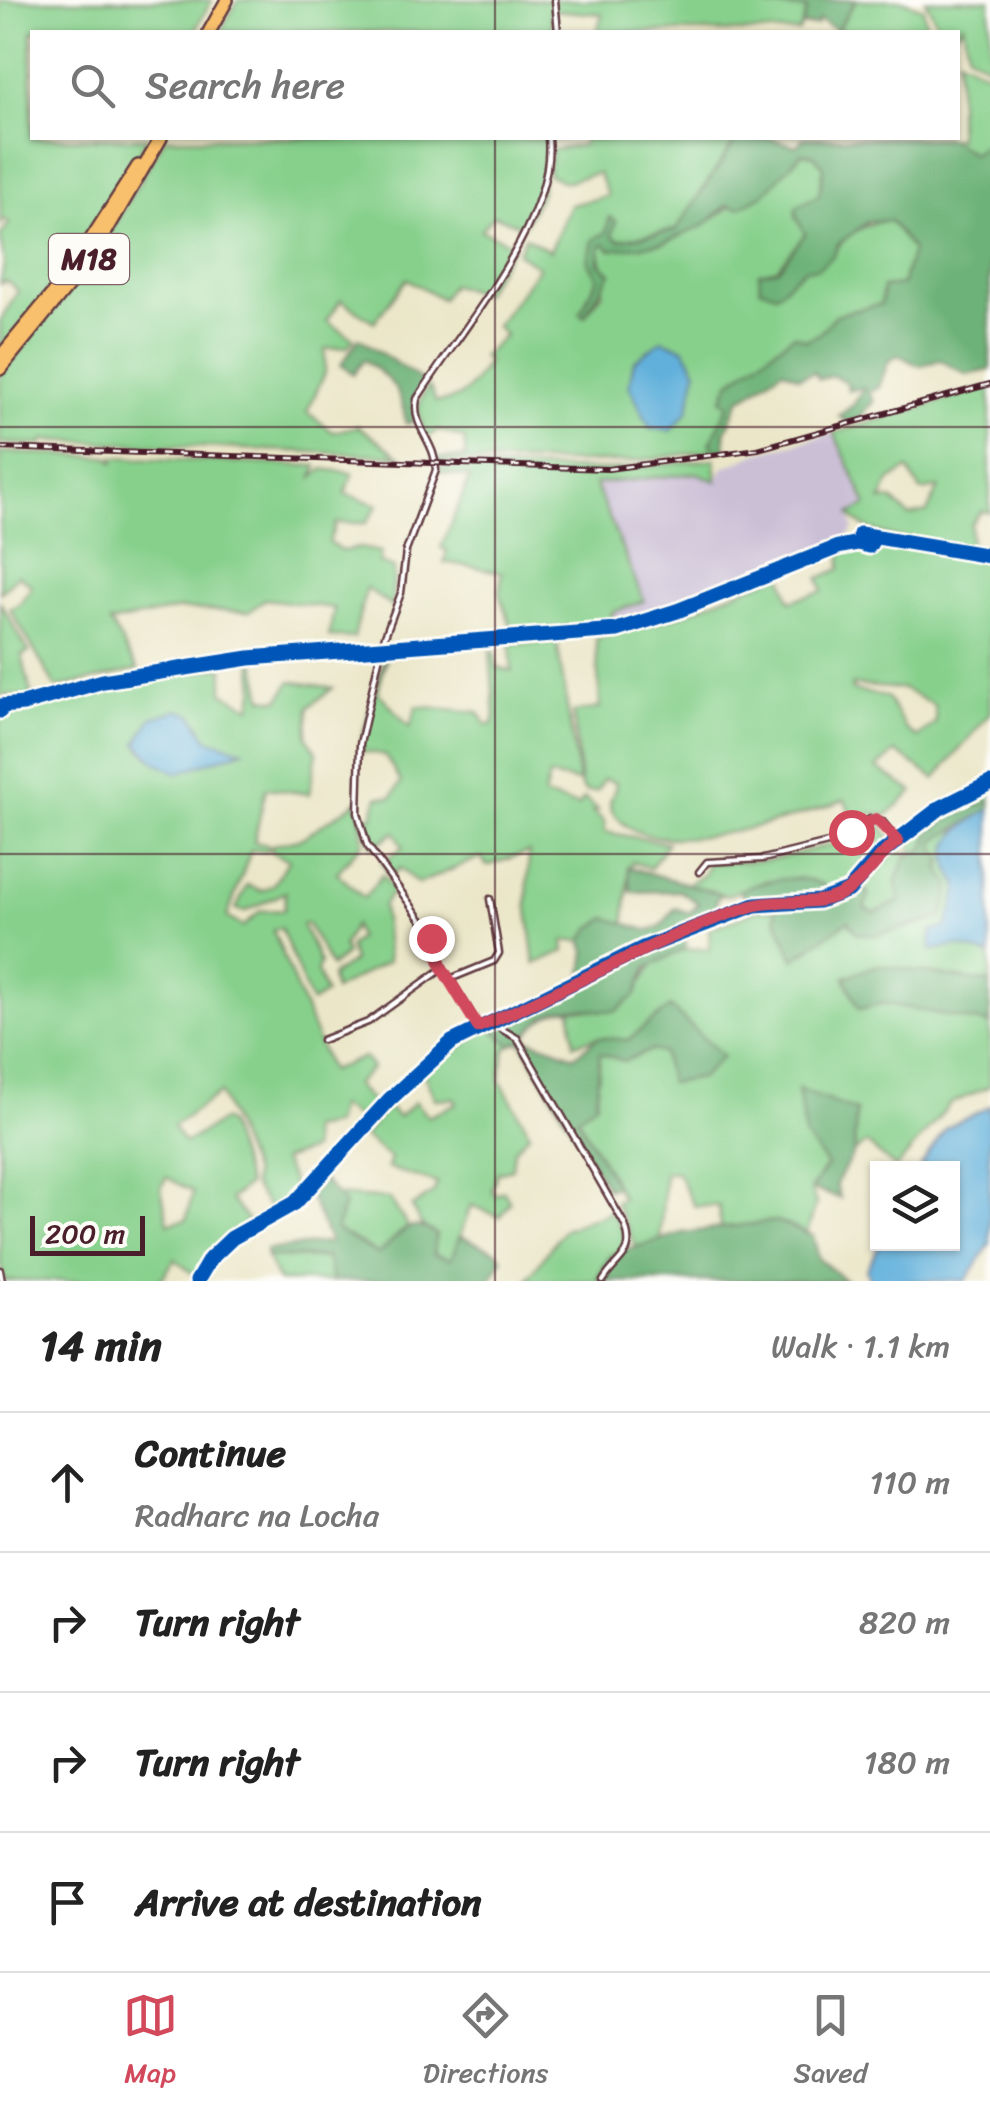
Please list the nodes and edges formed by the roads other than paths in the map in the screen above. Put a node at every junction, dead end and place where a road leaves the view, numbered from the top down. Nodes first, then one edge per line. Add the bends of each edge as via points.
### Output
1 (231, 0) edge
2 (554, 0) edge
3 (213, 30) edge
4 (558, 30) edge
5 (156, 140) edge
6 (156, 140) edge
7 (548, 140) edge
8 (0, 357) edge
9 (0, 369) edge
10 (990, 556) edge
11 (382, 648) junction
12 (0, 706) edge
13 (990, 782) edge
14 (898, 841) junction
15 (699, 872) dead end
16 (490, 899) dead end
17 (442, 968) junction
18 (450, 979) junction
19 (492, 1022) junction
20 (478, 1027) junction
21 (322, 1040) dead end
22 (0, 1270) edge
23 (2, 1281) edge
24 (197, 1281) edge
25 (604, 1281) edge

1 - 3 highway
2 - 4 street
5 - 8 highway, M18 via 94,238
6 - 9 highway, M18 via 90,259
7 - 11 street via 542,193 509,258 416,400 414,414 436,470 406,551
10 - 11 main road via 873,539 864,532 858,542 617,630
11 - 12 main road via 157,671
11 - 17 street via 360,744 360,826 423,922
13 - 14 main road via 940,808
14 - 15 street via 882,821 870,820 832,842 775,857 707,862
14 - 19 main road via 849,890 819,901 755,906 643,948
16 - 18 street via 500,953 494,962
17 - 18 street
17 - 21 street via 368,1022
18 - 20 street
19 - 20 main road
19 - 25 street via 517,1038 625,1225 628,1252
20 - 24 main road via 389,1100 295,1203 219,1249
22 - 23 street

